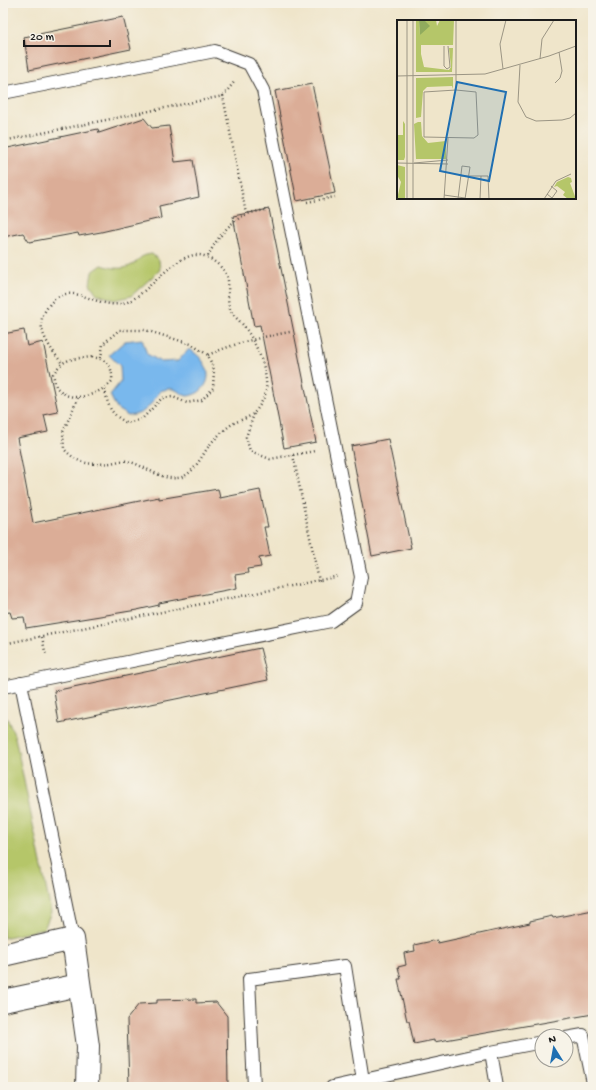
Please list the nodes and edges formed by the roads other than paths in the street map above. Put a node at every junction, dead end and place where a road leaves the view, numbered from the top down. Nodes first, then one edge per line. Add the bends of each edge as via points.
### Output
1 (3, 93) edge
2 (21, 684) junction
3 (3, 687) edge
4 (73, 940) junction
5 (3, 955) edge
6 (79, 985) junction
7 (3, 1001) edge
8 (574, 1036) edge
9 (534, 1044) edge
10 (492, 1052) junction
11 (364, 1084) edge
12 (593, 1084) edge
13 (87, 1087) edge
14 (254, 1087) edge
15 (332, 1087) edge
16 (497, 1087) edge

1 - 2 lane via 215,51 249,64 263,90 361,577 356,603 331,621
2 - 3 lane
2 - 4 lane
4 - 5 street
4 - 6 street
6 - 7 street
6 - 13 street via 88,1046
8 - 12 lane via 583,1034
9 - 10 lane
10 - 11 lane
10 - 16 lane
11 - 14 lane via 345,966 249,979
11 - 15 lane

